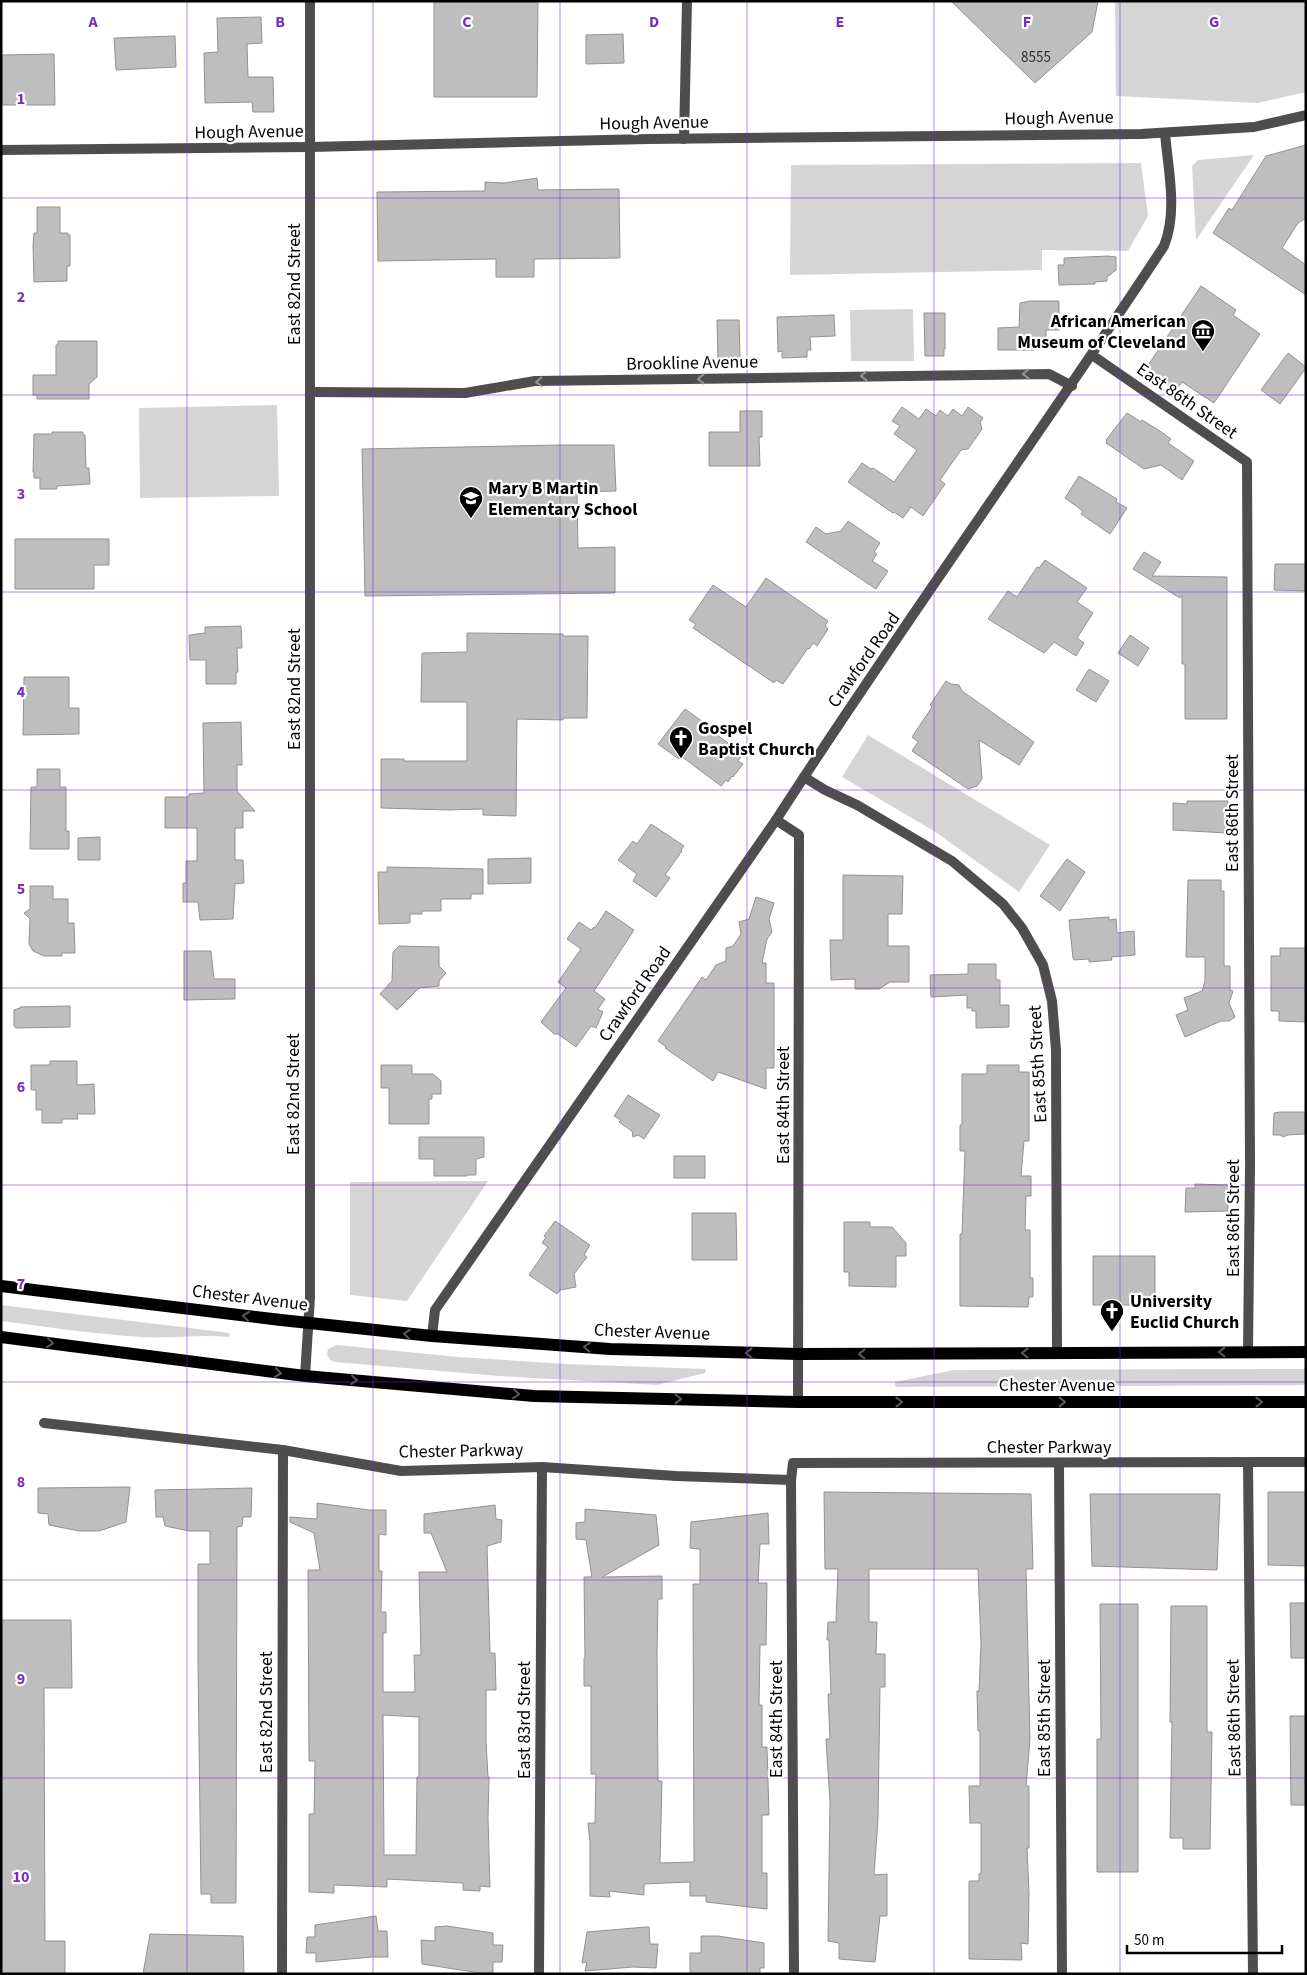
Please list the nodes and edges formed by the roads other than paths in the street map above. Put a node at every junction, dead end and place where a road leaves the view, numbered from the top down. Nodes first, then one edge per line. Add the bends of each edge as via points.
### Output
1 (310, 1) edge
2 (687, 1) edge
3 (1306, 115) edge
4 (1166, 133) junction
5 (684, 139) junction
6 (310, 147) junction
7 (1, 150) edge
8 (1092, 355) junction
9 (1072, 386) junction
10 (310, 392) junction
11 (804, 777) junction
12 (776, 820) junction
13 (1, 1286) edge
14 (309, 1323) junction
15 (432, 1336) junction
16 (1, 1337) edge
17 (1248, 1352) junction
18 (1306, 1352) edge
19 (1057, 1353) junction
20 (798, 1354) junction
21 (306, 1376) junction
22 (798, 1402) junction
23 (1306, 1402) edge
24 (44, 1423) dead end
25 (283, 1450) junction
26 (1248, 1462) junction
27 (1306, 1462) edge
28 (793, 1463) joint
29 (1059, 1463) junction
30 (542, 1466) junction
31 (791, 1480) junction
32 (282, 1974) edge
33 (539, 1974) edge
34 (794, 1974) edge
35 (1062, 1974) edge
36 (1253, 1974) edge

1 - 6 street, East 82nd Street
2 - 5 street
3 - 4 street, Hough Avenue via 1254,127
4 - 5 street, Hough Avenue
4 - 8 street, Crawford Road via 1172,216 1170,232
5 - 6 street, Hough Avenue
6 - 7 street, Hough Avenue
6 - 10 street, East 82nd Street
8 - 9 street, Crawford Road
8 - 17 street, East 86th Street via 1247,462
9 -> 10 street, Brookline Avenue via 1049,374 535,381 465,393
9 - 11 street, Crawford Road
10 - 14 street, East 82nd Street
11 - 12 street, Crawford Road
11 - 19 street, East 85th Street via 931,848 967,872 1013,916 1043,964 1052,1001 1056,1050
12 - 15 street, Crawford Road via 435,1310
12 - 20 street, East 84th Street via 799,835
14 -> 13 main road, Chester Avenue
15 -> 14 main road, Chester Avenue
14 - 21 street, East 82nd Street
20 -> 15 main road, Chester Avenue via 610,1349
16 -> 21 main road, Chester Avenue
17 - 18 main road, Chester Avenue
17 -> 19 main road, Chester Avenue
19 -> 20 main road, Chester Avenue
20 - 22 street, East 84th Street
21 -> 22 main road, Chester Avenue via 534,1396
22 -> 23 main road, Chester Avenue
24 - 25 street, Chester Parkway
25 - 30 street, Chester Parkway via 401,1471
25 - 32 street, East 82nd Street
26 - 27 street, Chester Parkway
26 - 29 street, Chester Parkway
26 - 36 street, East 86th Street
28 - 29 street, Chester Parkway
28 - 31 street, East 84th Street
29 - 35 street, East 85th Street
30 - 31 street, Chester Parkway
30 - 33 street, East 83rd Street
31 - 34 street, East 84th Street

